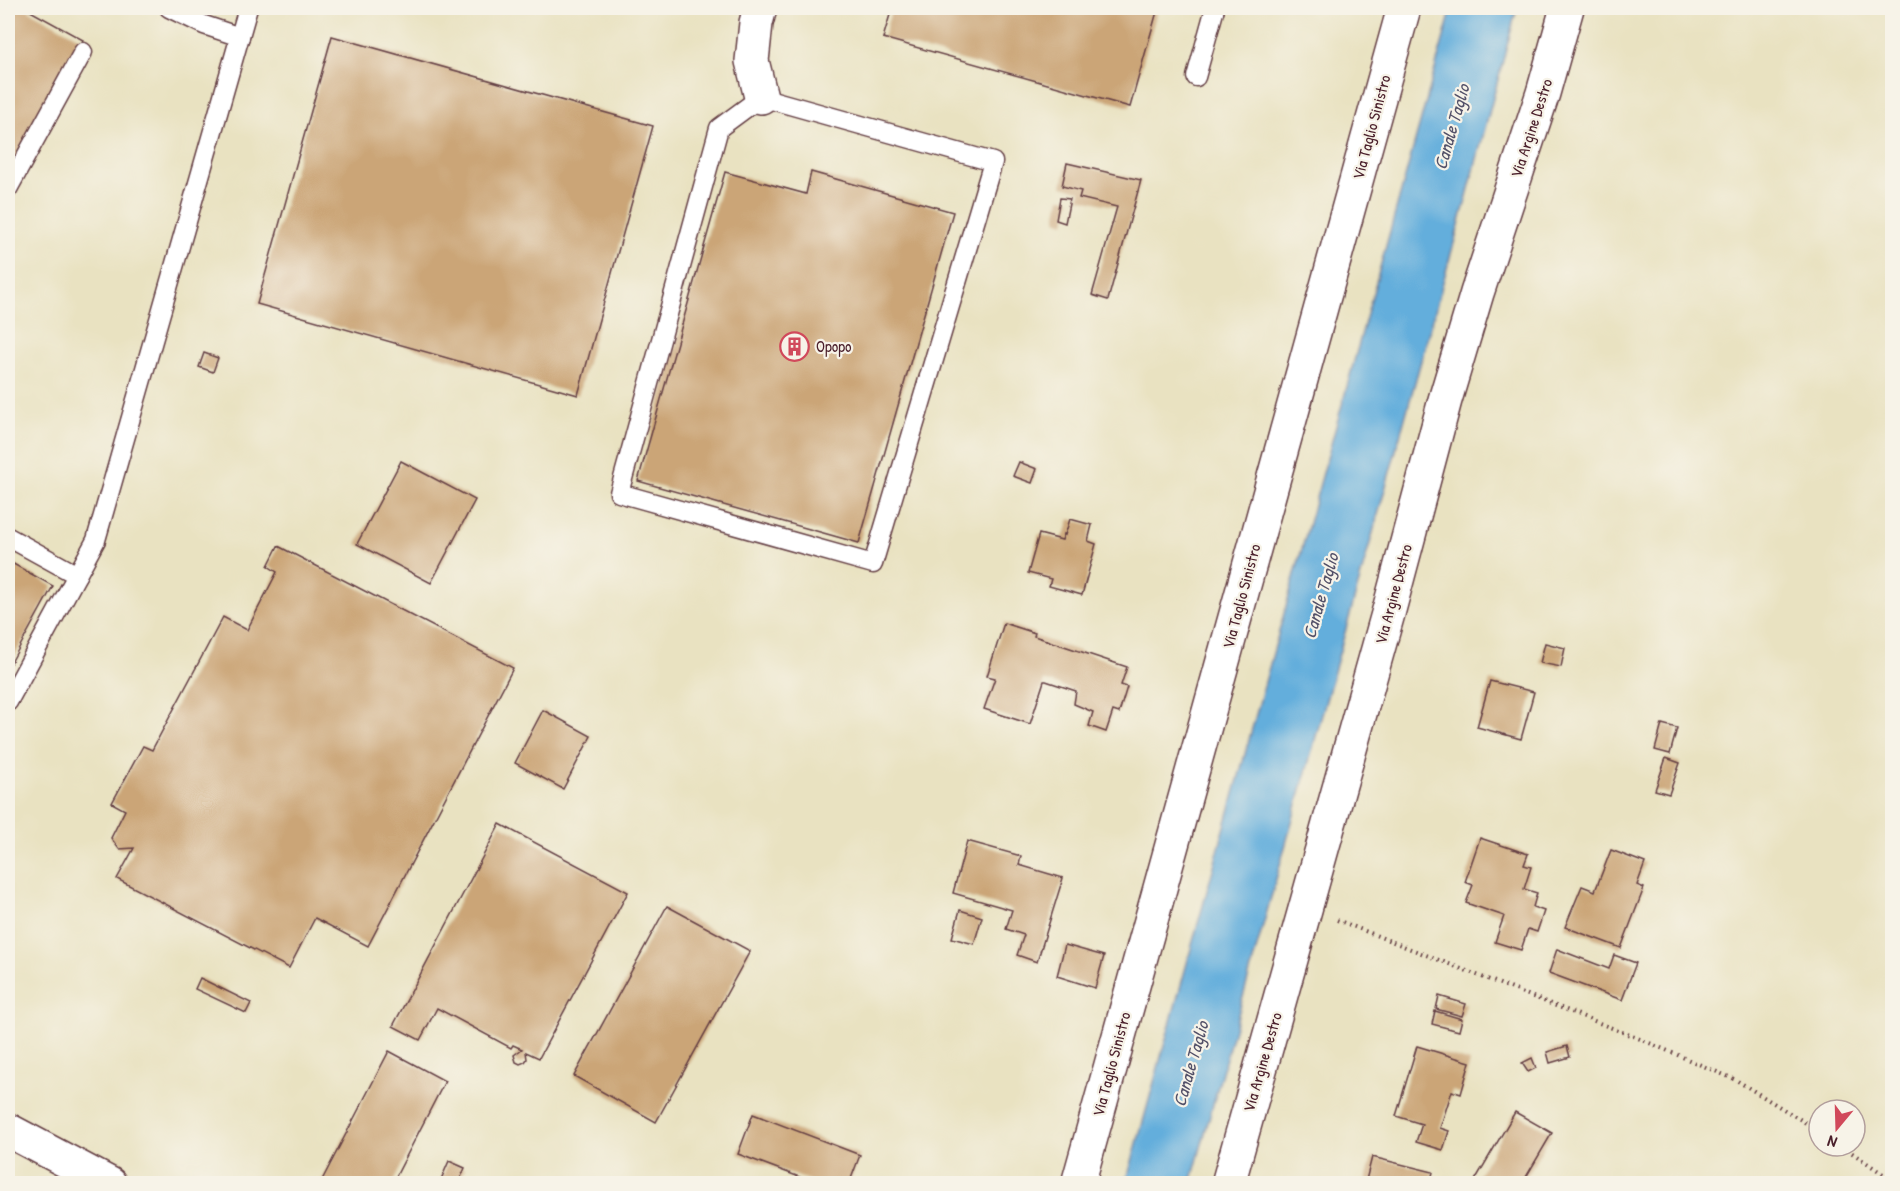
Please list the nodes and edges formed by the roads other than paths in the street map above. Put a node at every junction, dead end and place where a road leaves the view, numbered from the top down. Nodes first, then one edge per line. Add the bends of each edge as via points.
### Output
1 (169, 8) edge
2 (248, 8) edge
3 (760, 8) edge
4 (1215, 8) edge
5 (1404, 8) edge
6 (1568, 8) edge
7 (240, 37) junction
8 (83, 52) dead end
9 (1196, 77) dead end
10 (761, 97) junction
11 (8, 189) edge
12 (8, 537) edge
13 (77, 575) junction
14 (8, 702) edge
15 (8, 1130) edge
16 (110, 1184) edge
17 (1078, 1184) edge
18 (1228, 1184) edge

1 - 7 lane
2 - 7 lane
3 - 10 street via 752,62
4 - 9 lane
5 - 17 street, Via Taglio Sinistro
6 - 18 street, Via Argine Destro via 1445,400
7 - 13 lane via 96,540
8 - 11 lane
10 - 10 lane via 993,162 873,564 619,493 719,128
12 - 13 lane
13 - 14 lane
15 - 16 street

